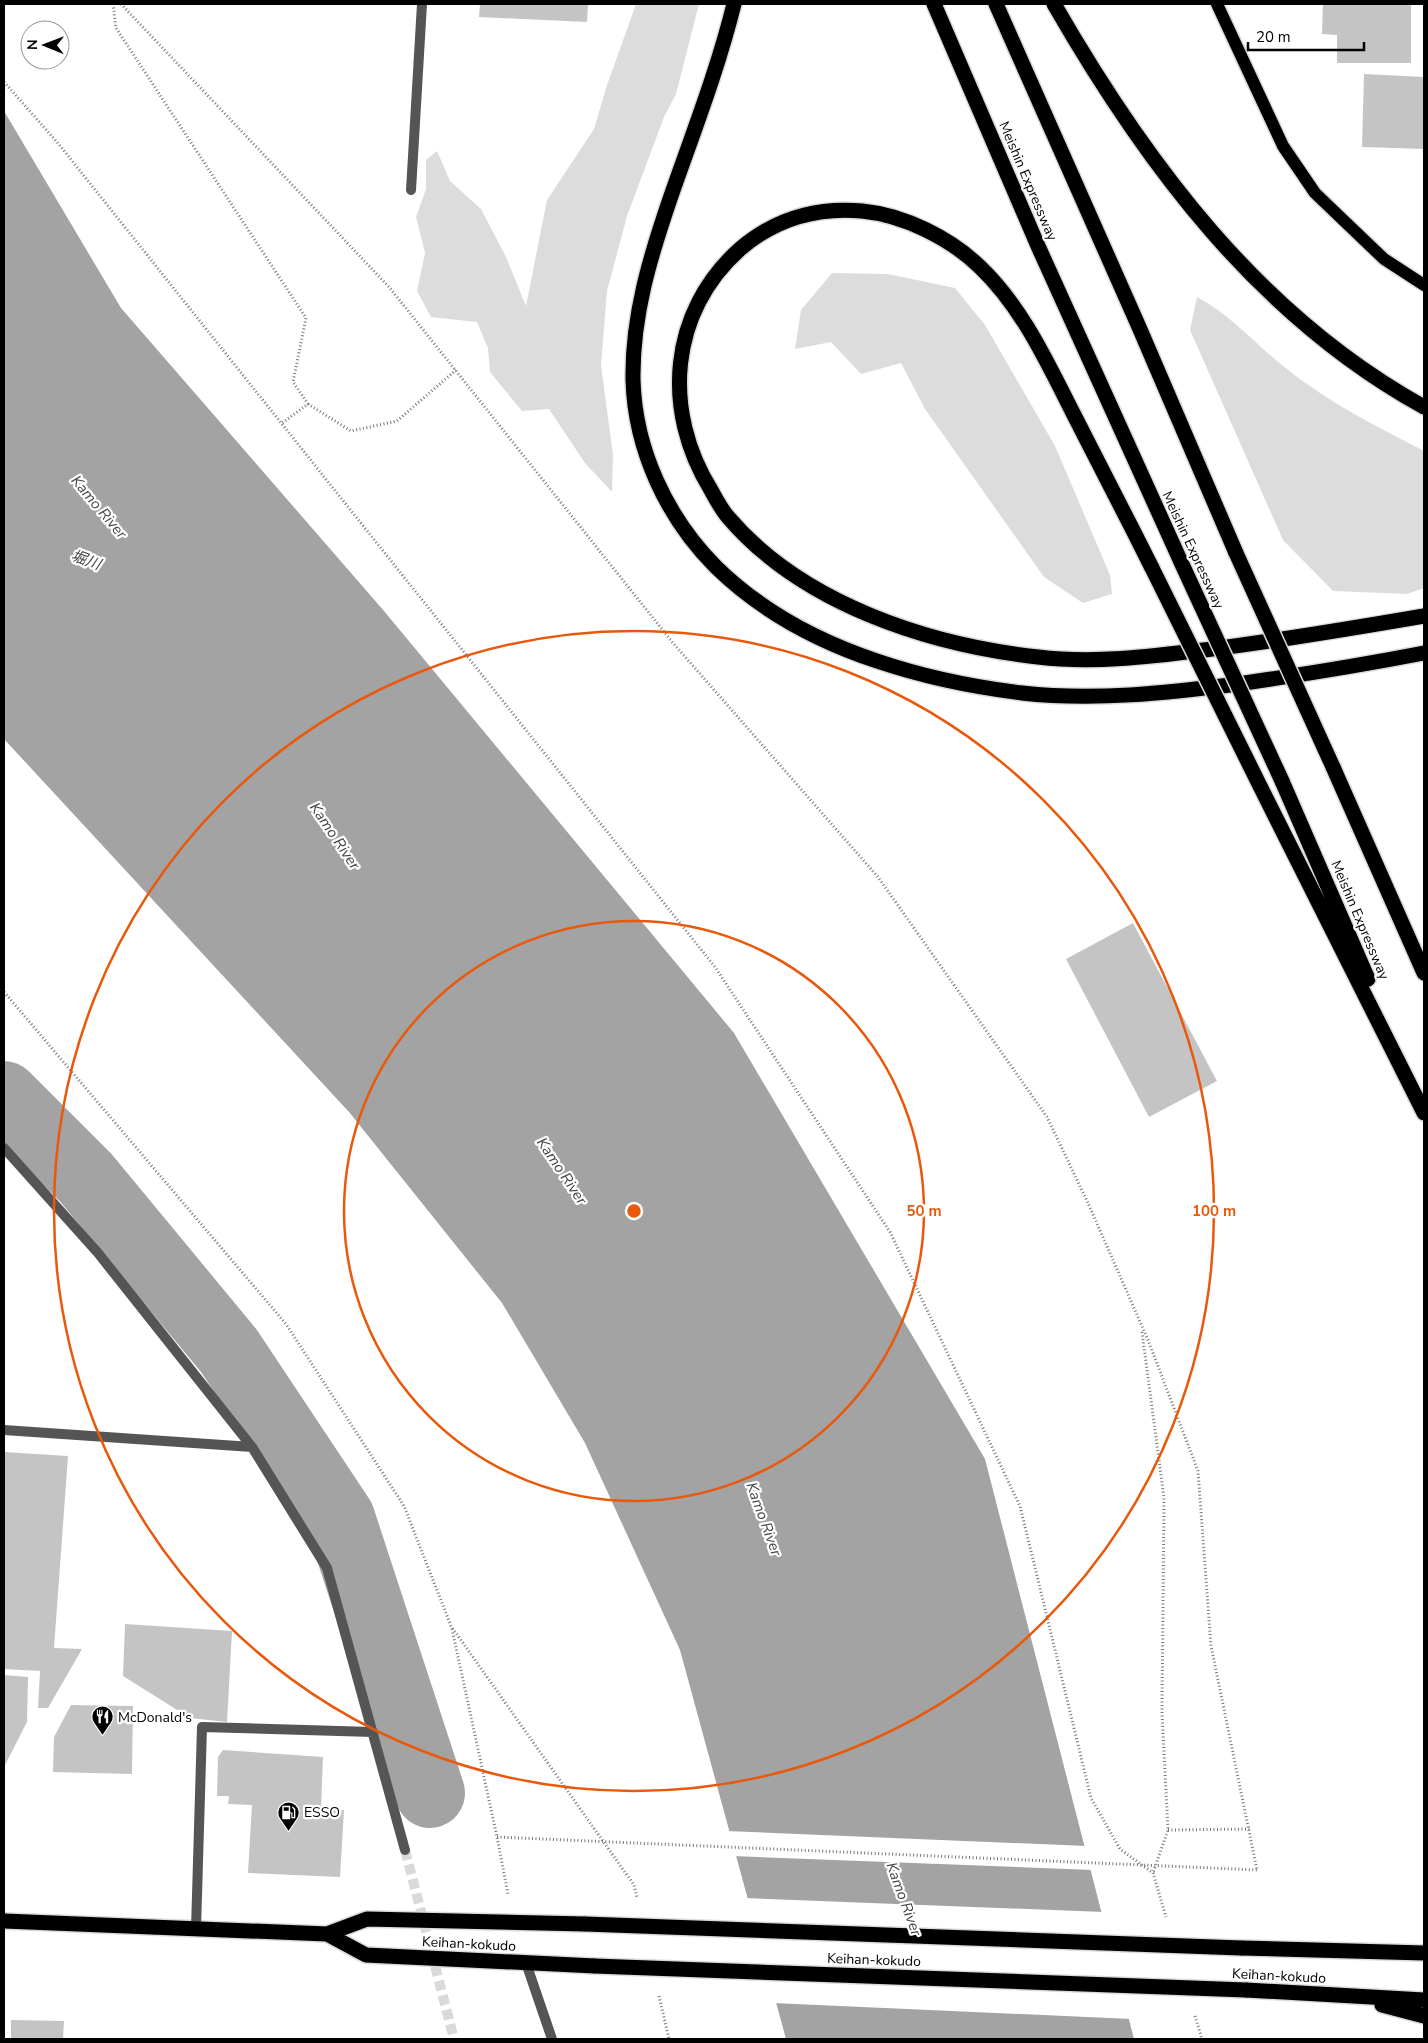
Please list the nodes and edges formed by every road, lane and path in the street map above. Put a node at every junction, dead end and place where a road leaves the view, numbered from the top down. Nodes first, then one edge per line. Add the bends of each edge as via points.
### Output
1 (113, 4) edge
2 (121, 4) edge
3 (422, 4) edge
4 (734, 4) edge
5 (934, 4) edge
6 (996, 4) edge
7 (1054, 4) edge
8 (1218, 4) edge
9 (4, 82) edge
10 (411, 190) dead end
11 (1424, 285) edge
12 (456, 370) junction
13 (308, 404) junction
14 (1424, 407) edge
15 (281, 424) junction
16 (1424, 616) edge
17 (1424, 653) edge
18 (1424, 973) edge
19 (4, 992) edge
20 (1424, 1111) edge
21 (4, 1148) edge
22 (1142, 1326) junction
23 (4, 1430) edge
24 (252, 1447) junction
25 (451, 1626) junction
26 (372, 1732) junction
27 (1250, 1829) junction
28 (1168, 1830) junction
29 (498, 1837) junction
30 (405, 1850) tunnel mouth
31 (1153, 1873) junction
32 (639, 1904) dead end
33 (1167, 1919) dead end
34 (4, 1921) edge
35 (513, 1922) junction
36 (196, 1929) junction
37 (327, 1934) junction
38 (1424, 1953) edge
39 (526, 1963) junction
40 (658, 1990) dead end
41 (1347, 1997) junction
42 (1424, 2000) edge
43 (1194, 2012) dead end
44 (1424, 2016) edge
45 (552, 2039) edge
46 (668, 2039) edge
47 (1202, 2039) edge

1 - 13 path via 116,28 306,318 293,382
2 - 12 path via 389,287
3 - 10 street
4 - 17 highway via 653,247 634,339 633,383 638,429 653,476 672,512 700,550 730,580 807,634 853,653 912,672 1023,693 1123,696 1180,692
5 - 20 highway, Meishin Expressway, bridge via 1038,246 1282,781
6 - 18 highway, bridge
7 - 14 highway via 1116,107 1225,249 1280,304 1341,354
8 - 11 main road via 1283,146 1315,193 1384,259
9 - 15 path via 57,142
12 - 13 path via 397,421 351,431
12 - 22 path via 673,643 878,877 1047,1117
13 - 15 path
15 - 31 path via 715,967 890,1232 1020,1506 1092,1798 1120,1848
16 - 20 highway, bridge via 1228,647 1153,656 1096,659 1041,658 986,649 927,635 870,614 817,590 767,555 727,516 701,474 686,433 680,398 680,361 687,329 702,293 723,264 779,222 812,212 846,210 881,213 915,225 979,265 1004,293 1034,337 1152,568 1260,786
19 - 25 path via 286,1324 404,1506
21 - 24 street via 98,1253
22 - 27 path via 1198,1470 1211,1646
22 - 28 path via 1164,1498 1162,1713
23 - 24 street
24 - 26 street via 326,1568
25 - 29 path
25 - 32 path via 634,1884
26 - 30 street
26 - 36 street via 202,1726
27 - 28 path
27 - 29 path, bridge via 1257,1870
28 - 31 path
29 - 35 path
31 - 33 path
34 - 36 highway, Keihan-kokudo
35 - 37 highway, Keihan-kokudo via 367,1919
35 - 38 highway, Keihan-kokudo, bridge
36 - 37 highway, Keihan-kokudo
37 - 39 highway, Keihan-kokudo via 366,1955
39 - 41 highway, Keihan-kokudo, bridge via 1246,1990
39 - 45 street
40 - 46 path
41 - 42 highway, Keihan-kokudo
41 - 44 highway
43 - 47 path

